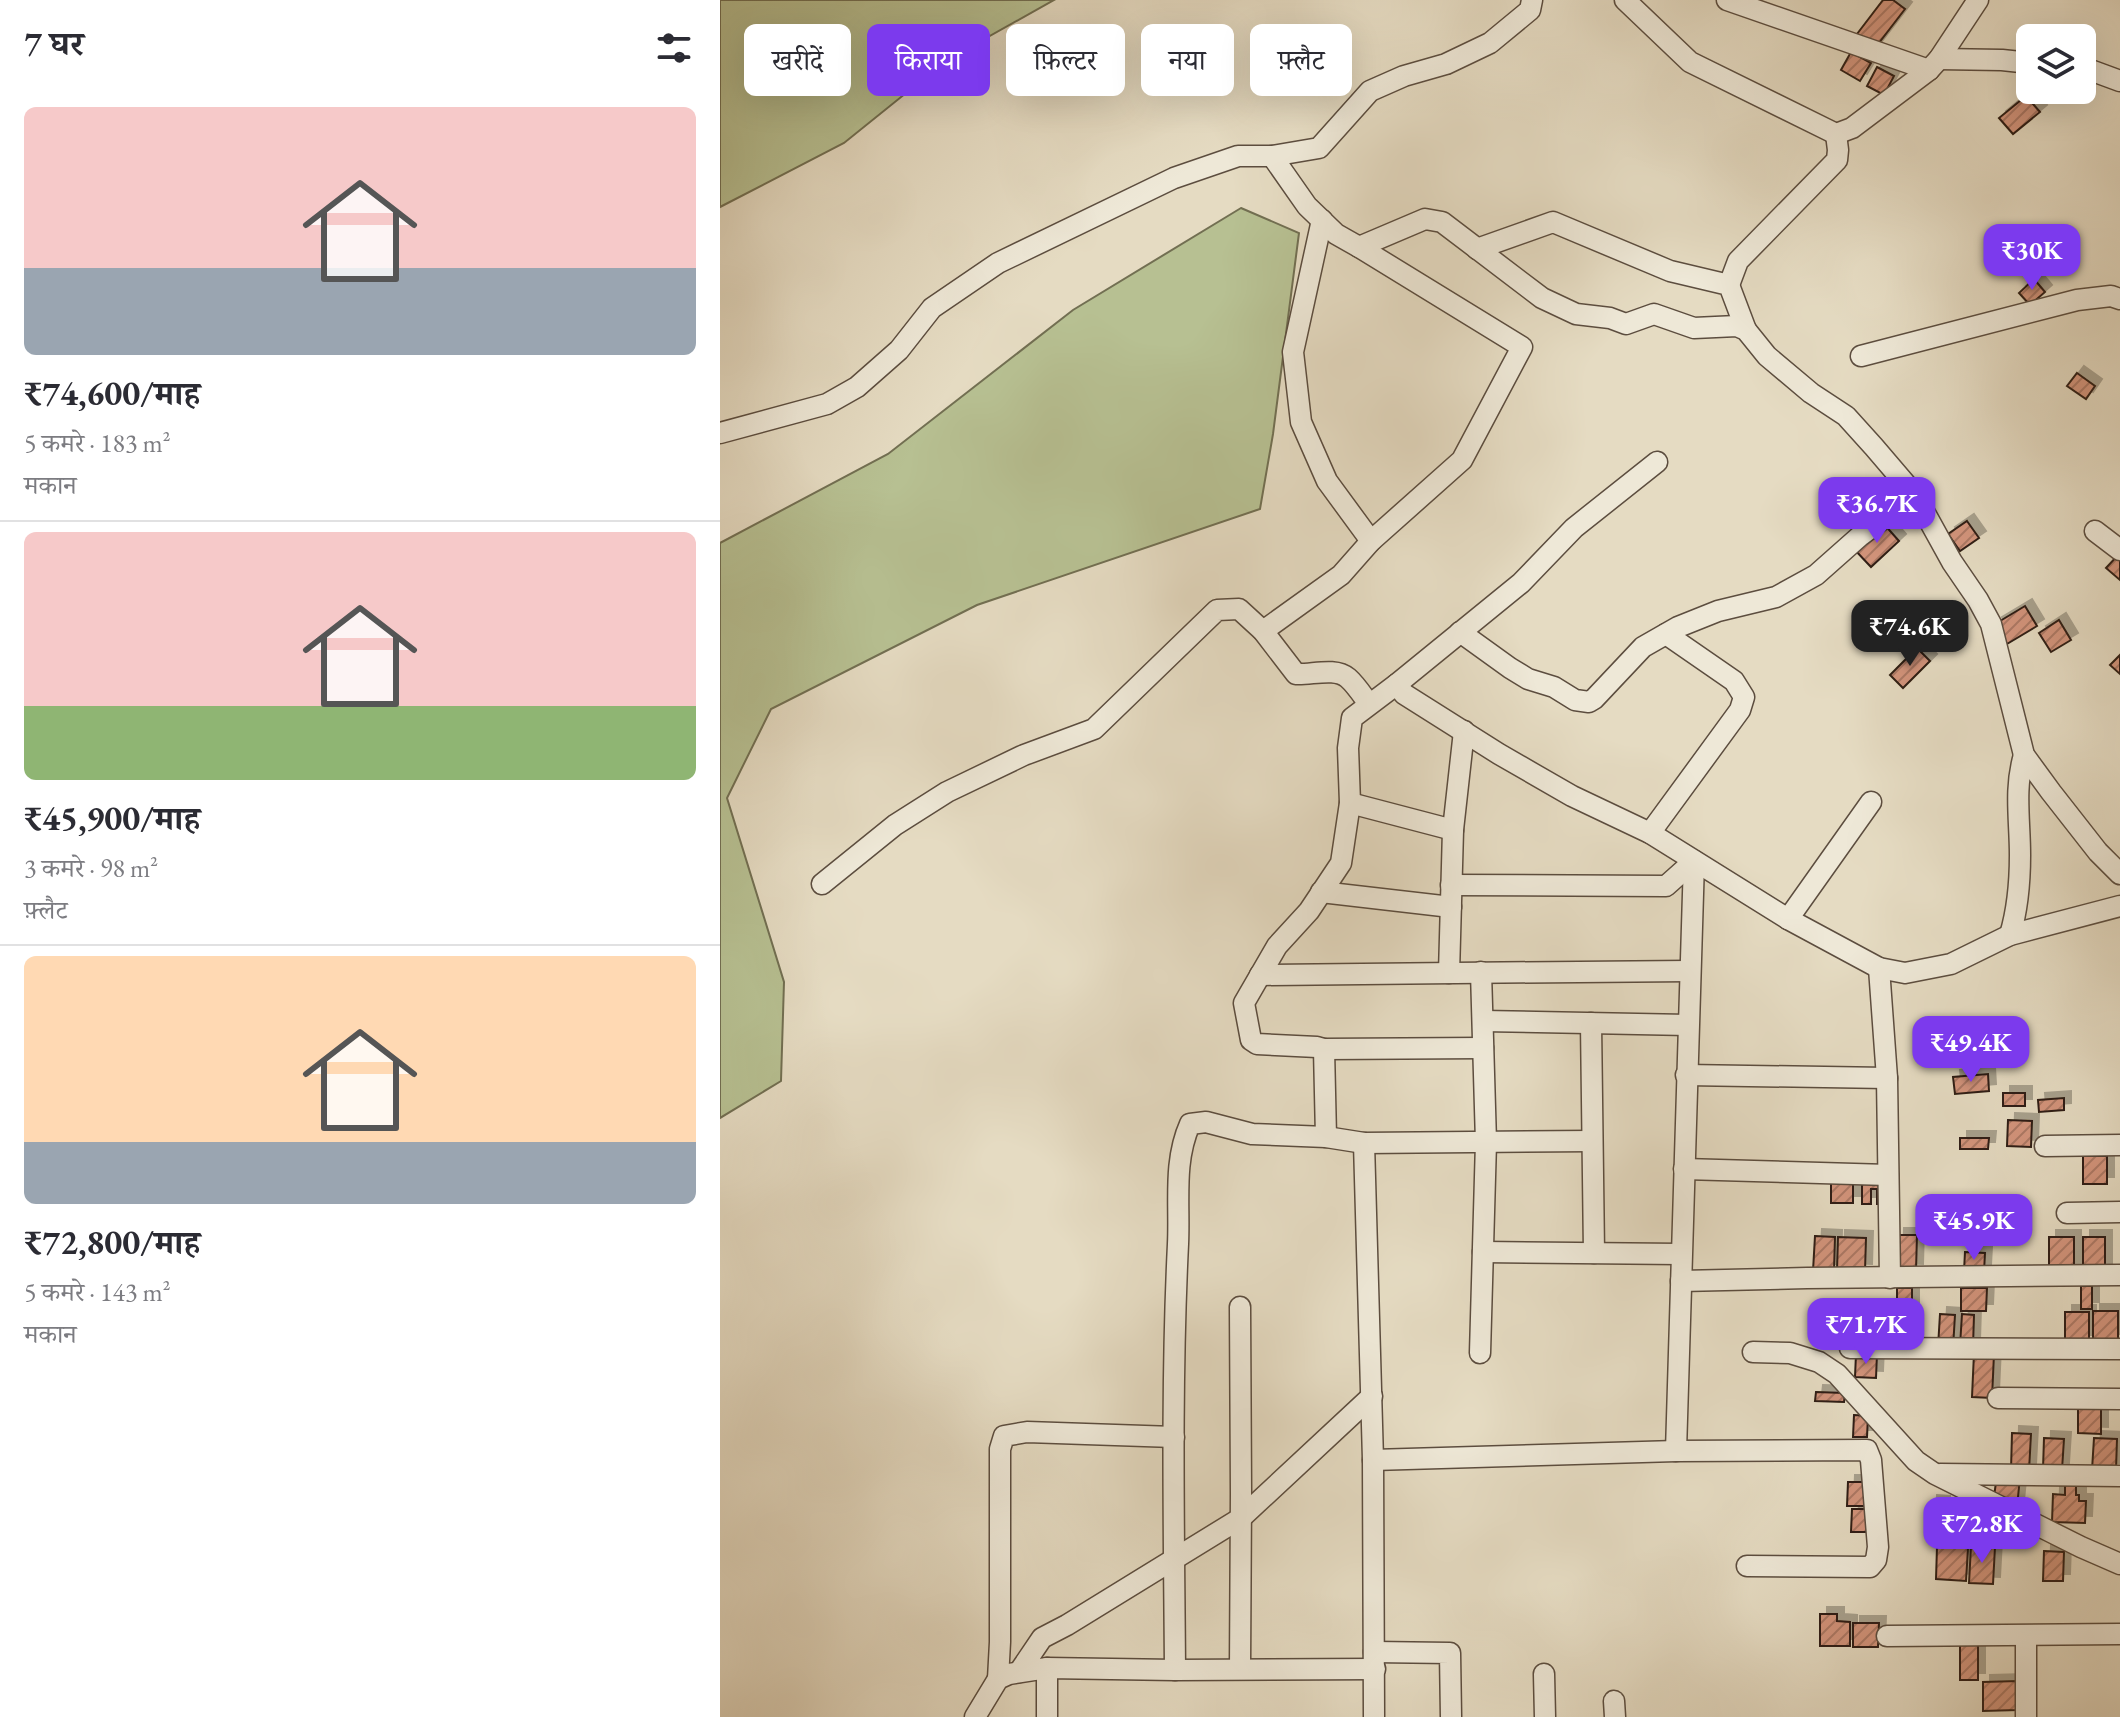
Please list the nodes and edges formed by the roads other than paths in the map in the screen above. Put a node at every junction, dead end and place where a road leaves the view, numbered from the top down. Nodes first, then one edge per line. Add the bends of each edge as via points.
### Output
1 (1532, 0) edge
2 (1625, 0) edge
3 (1727, 0) edge
4 (1978, 0) edge
5 (2016, 62) edge
6 (1934, 64) junction
7 (2096, 72) edge
8 (2120, 81) edge
9 (1836, 134) junction
10 (1272, 156) junction
11 (1322, 220) junction
12 (1359, 247) junction
13 (1477, 249) junction
14 (1729, 285) junction
15 (2117, 293) edge
16 (1746, 330) junction
17 (1861, 356) dead end
18 (720, 433) edge
19 (1657, 462) dead end
20 (1915, 495) junction
21 (2095, 531) dead end
22 (1371, 541) junction
23 (2120, 550) edge
24 (1263, 631) junction
25 (1460, 632) junction
26 (1666, 634) junction
27 (1397, 684) junction
28 (1369, 704) junction
29 (1464, 731) junction
30 (2024, 755) junction
31 (1871, 802) dead end
32 (1350, 803) junction
33 (1453, 830) junction
34 (1650, 833) junction
35 (1694, 861) junction
36 (2120, 874) edge
37 (822, 884) dead end
38 (1451, 885) junction
39 (1321, 892) junction
40 (2120, 906) edge
41 (1451, 907) junction
42 (1788, 919) junction
43 (2010, 935) junction
44 (1879, 968) junction
45 (1689, 971) junction
46 (1481, 972) junction
47 (1449, 973) junction
48 (1260, 975) junction
49 (1483, 1021) junction
50 (1591, 1023) junction
51 (1688, 1025) junction
52 (1483, 1048) junction
53 (1324, 1049) junction
54 (1686, 1075) junction
55 (1887, 1078) junction
56 (1326, 1137) junction
57 (1592, 1141) junction
58 (1486, 1142) junction
59 (1364, 1143) junction
60 (2120, 1145) edge
61 (2045, 1146) dead end
62 (1684, 1169) junction
63 (1888, 1175) junction
64 (2120, 1212) edge
65 (2067, 1213) dead end
66 (1483, 1252) junction
67 (1594, 1253) junction
68 (1681, 1254) junction
69 (2120, 1275) edge
70 (1890, 1278) junction
71 (1681, 1281) junction
72 (1240, 1307) dead end
73 (1850, 1348) dead end
74 (2120, 1349) edge
75 (1753, 1352) dead end
76 (1480, 1353) dead end
77 (1372, 1396) junction
78 (1998, 1398) dead end
79 (2120, 1399) edge
80 (1174, 1437) junction
81 (1676, 1451) junction
82 (1373, 1460) junction
83 (1935, 1474) junction
84 (2120, 1476) edge
85 (1241, 1518) junction
86 (1174, 1559) junction
87 (2120, 1564) edge
88 (1747, 1566) dead end
89 (2120, 1634) edge
90 (1887, 1636) dead end
91 (2026, 1636) junction
92 (1375, 1661) junction
93 (1047, 1668) junction
94 (1240, 1669) junction
95 (1175, 1670) junction
96 (1019, 1672) junction
97 (1544, 1674) dead end
98 (998, 1679) junction
99 (978, 1715) edge
100 (1047, 1717) edge
101 (1374, 1717) edge
102 (1451, 1717) edge
103 (1545, 1717) edge
104 (2026, 1717) edge

1 - 10 street via 1530,10 1490,43 1370,91 1319,148
2 - 9 street via 1690,62
3 - 6 street
4 - 6 street
5 - 6 street
6 - 9 street via 1852,128
7 - 8 street
9 - 14 street via 1837,160 1738,261
10 - 11 street
10 - 18 street via 1238,156 1174,178 998,263 932,308 899,350 857,387 827,404
11 - 12 street
11 - 22 street via 1293,352 1301,422 1327,481
12 - 13 street via 1425,219 1442,222
12 - 22 street via 1522,347 1462,460
13 - 14 street via 1553,222 1670,271
13 - 16 street via 1542,298 1576,314 1626,324 1654,314 1694,328
14 - 16 street
15 - 17 street
16 - 20 street via 1767,356 1846,416
19 - 25 street via 1574,528 1521,583
20 - 26 street via 1816,575 1776,597 1718,611
20 - 30 street via 1991,624
21 - 23 street
22 - 24 street via 1341,575
24 - 28 street via 1296,674 1346,676
24 - 37 street via 1239,609 1217,610 1094,729 947,792 895,825
25 - 26 street via 1519,674 1583,703 1594,699 1643,647
25 - 27 street
26 - 34 street via 1734,681 1744,697 1740,710
27 - 28 street
27 - 29 street via 1404,694
28 - 32 street via 1352,718
29 - 33 street
29 - 34 street via 1572,796
30 - 36 street
30 - 43 street via 2018,776 2018,909
31 - 42 street
32 - 33 street
32 - 39 street via 1341,863
33 - 38 street
34 - 35 street
35 - 38 street via 1666,886
35 - 42 street
35 - 45 street
38 - 41 street
39 - 41 street
39 - 48 street
40 - 43 street
41 - 47 street
42 - 44 street
43 - 44 street via 1951,964 1905,973
44 - 55 street
45 - 46 street
45 - 51 street
46 - 47 street
46 - 49 street
47 - 48 street
48 - 53 street via 1244,1003 1251,1040
49 - 50 street
49 - 52 street
50 - 51 street
50 - 57 street
51 - 54 street
52 - 53 street
52 - 58 street
53 - 56 street
54 - 55 street
54 - 62 street
55 - 63 street
56 - 59 street
56 - 80 street via 1252,1134 1206,1122 1190,1124 1177,1178
57 - 58 street
57 - 67 street
58 - 59 street
58 - 66 street
59 - 77 street
60 - 61 street
62 - 63 street
62 - 68 street
63 - 70 street
64 - 65 street
66 - 67 street
66 - 76 street
67 - 68 street
68 - 71 street
69 - 70 street
70 - 71 street
71 - 81 street
72 - 85 street
73 - 74 street
75 - 83 street via 1790,1353 1837,1374 1916,1461
77 - 82 street
77 - 85 street
78 - 79 street
80 - 86 street
80 - 98 street via 1027,1432 1004,1436
81 - 82 street
81 - 88 street via 1867,1450 1878,1547 1870,1567
82 - 92 street
83 - 84 street
83 - 87 street
85 - 86 street
85 - 94 street
86 - 95 street
86 - 96 street via 1042,1638
89 - 91 street
90 - 91 street
91 - 104 street
92 - 94 street
92 - 101 street
92 - 102 street via 1450,1653
93 - 95 street
93 - 96 street
93 - 100 street
94 - 95 street
96 - 98 street
97 - 103 street
98 - 99 street

